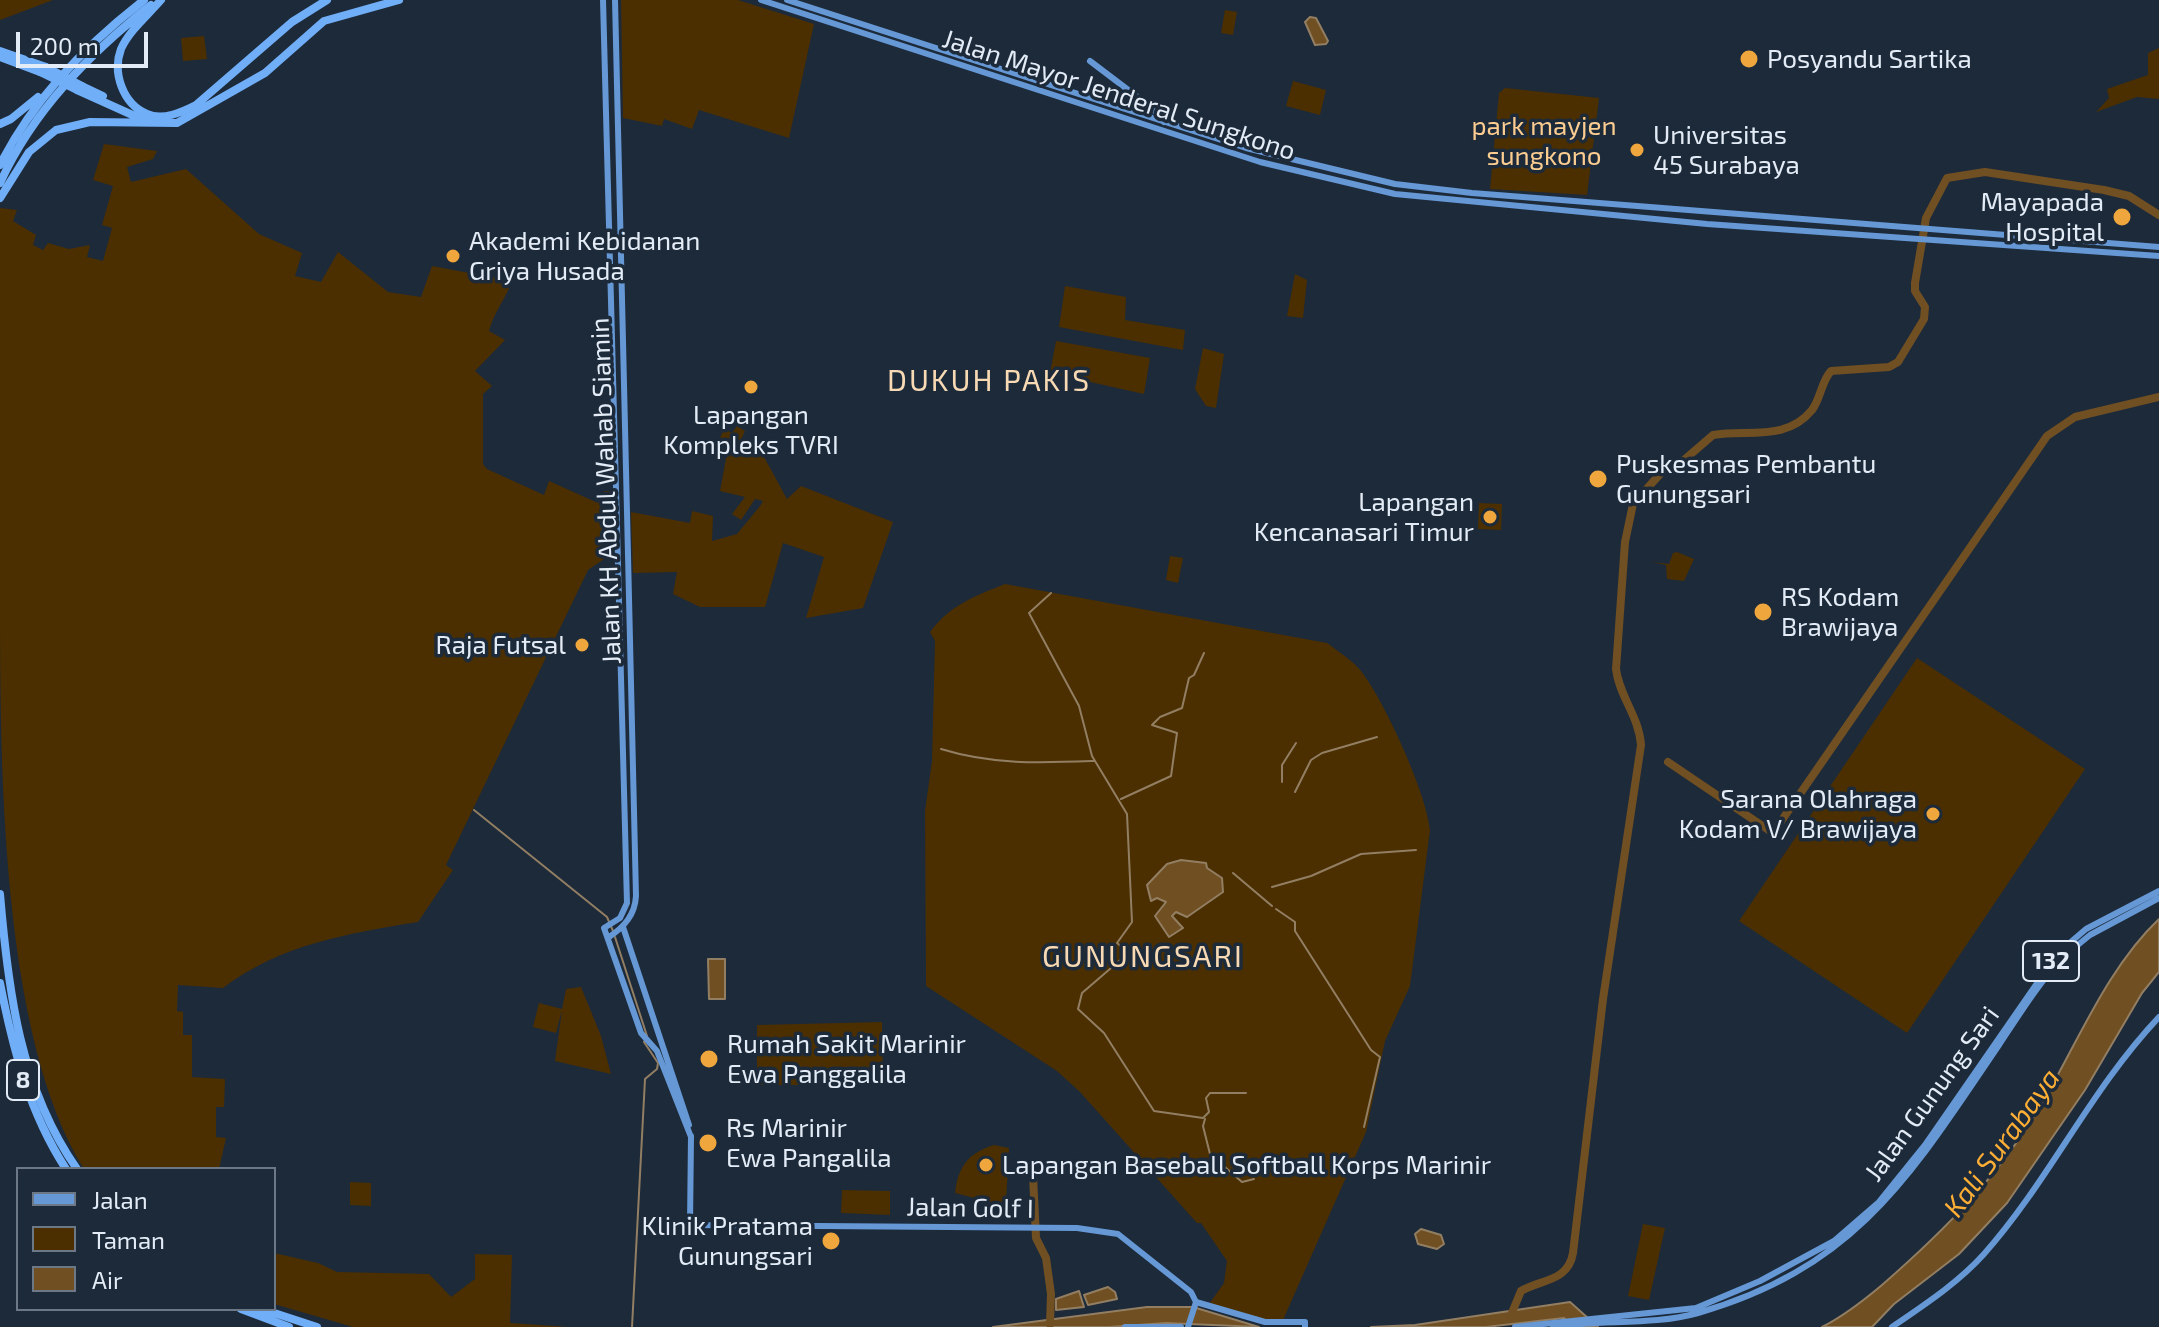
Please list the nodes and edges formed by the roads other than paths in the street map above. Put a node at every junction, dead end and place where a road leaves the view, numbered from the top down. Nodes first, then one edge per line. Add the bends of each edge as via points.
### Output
1 (144, 0) edge
2 (159, 0) edge
3 (330, 0) edge
4 (399, 0) edge
5 (603, 0) edge
6 (615, 0) edge
7 (761, 0) edge
8 (787, 0) edge
9 (312, 7) junction
10 (341, 15) junction
11 (324, 21) junction
12 (854, 27) junction
13 (0, 54) edge
14 (1090, 61) dead end
15 (60, 76) junction
16 (80, 88) junction
17 (605, 88) junction
18 (617, 88) junction
19 (148, 114) junction
20 (1164, 122) junction
21 (0, 124) edge
22 (156, 125) junction
23 (0, 165) edge
24 (0, 183) edge
25 (0, 198) edge
26 (1942, 230) junction
27 (1954, 231) junction
28 (1941, 240) junction
29 (1953, 241) junction
30 (2159, 247) edge
31 (2159, 256) edge
32 (619, 259) junction
33 (610, 260) junction
34 (620, 268) junction
35 (610, 269) junction
36 (615, 464) junction
37 (626, 464) junction
38 (627, 475) junction
39 (615, 476) junction
40 (619, 624) junction
41 (630, 624) junction
42 (623, 771) junction
43 (633, 771) junction
44 (624, 785) junction
45 (634, 785) junction
46 (2159, 891) edge
47 (0, 894) edge
48 (2159, 898) edge
49 (619, 918) junction
50 (622, 928) junction
51 (610, 937) junction
52 (0, 983) edge
53 (2038, 983) junction
54 (2159, 1017) edge
55 (691, 1137) junction
56 (65, 1167) edge
57 (76, 1167) edge
58 (1195, 1304) junction
59 (246, 1311) edge
60 (268, 1311) edge
61 (1567, 1322) junction
62 (1189, 1325) edge
63 (1529, 1325) edge
64 (289, 1327) edge
65 (317, 1327) edge
66 (1125, 1327) edge
67 (1181, 1327) edge
68 (1305, 1327) edge
69 (1515, 1327) edge
70 (1553, 1327) edge
71 (1892, 1327) edge

1 - 15 highway
2 - 19 highway via 127,39 118,65 126,95
2 - 24 highway via 71,78 29,131
3 - 9 highway
3 - 10 highway
4 - 10 highway
5 - 17 main road, Jalan KH Abdul Wahab Siamin
6 - 18 main road, Jalan KH Abdul Wahab Siamin
7 - 12 main road, Jalan Mayor Jenderal Sungkono
8 - 12 main road, Jalan Mayor Jenderal Sungkono
9 - 11 highway via 324,8
9 - 19 highway via 196,105 168,116
10 - 11 highway
11 - 22 highway via 265,73 188,118
12 - 20 main road, Jalan Mayor Jenderal Sungkono
12 - 28 main road, Jalan Mayor Jenderal Sungkono via 1260,162 1353,186 1471,202
13 - 16 highway, bridge
14 - 20 main road
15 - 21 highway via 28,107
15 - 23 highway
16 - 19 highway
16 - 22 highway
17 - 18 main road
17 - 33 main road, Jalan KH Abdul Wahab Siamin
18 - 32 main road, Jalan KH Abdul Wahab Siamin
20 - 26 main road, Jalan Mayor Jenderal Sungkono via 1341,173 1472,193
22 - 25 highway via 90,122 56,130 29,152
26 - 27 main road, Jalan Mayor Jenderal Sungkono
26 - 28 main road
27 - 29 main road via 1949,234
27 - 30 main road, Jalan Mayor Jenderal Sungkono
28 - 29 main road, Jalan Mayor Jenderal Sungkono
29 - 31 main road, Jalan Mayor Jenderal Sungkono
32 - 33 main road
32 - 34 main road, Jalan KH Abdul Wahab Siamin
33 - 35 main road, Jalan KH Abdul Wahab Siamin
34 - 35 main road
34 - 37 main road, Jalan KH Abdul Wahab Siamin
35 - 36 main road, Jalan KH Abdul Wahab Siamin
36 - 37 main road
36 - 39 main road, Jalan KH Abdul Wahab Siamin
37 - 38 main road, Jalan KH Abdul Wahab Siamin
38 - 39 main road
38 - 41 main road, Jalan KH Abdul Wahab Siamin
39 - 40 main road, Jalan KH Abdul Wahab Siamin
40 - 41 main road
40 - 42 main road, Jalan KH Abdul Wahab Siamin
41 - 43 main road, Jalan KH Abdul Wahab Siamin
42 - 43 main road
42 - 44 main road, Jalan KH Abdul Wahab Siamin
43 - 45 main road, Jalan KH Abdul Wahab Siamin
44 - 45 main road
44 - 49 main road, Jalan KH Abdul Wahab Siamin via 627,903
45 - 50 main road, Jalan KH Abdul Wahab Siamin via 636,906
46 - 53 main road, Jalan Gunung Sari / 132 via 2072,939
47 - 57 highway, 8 via 21,1044 47,1119
48 - 53 main road, Jalan Gunung Sari / 132 via 2076,944
49 - 50 main road
49 - 51 main road via 606,927
50 - 51 main road
50 - 55 main road
51 - 55 main road via 647,1040 657,1051
52 - 56 highway, 8 via 35,1113
53 - 61 main road, Jalan Gunung Sari / 132 via 1931,1148 1883,1206 1825,1255 1764,1287 1709,1306
54 - 71 main road via 2122,1057 1973,1265
55 - 58 main road, Jalan Golf I via 690,1225 1077,1228 1118,1234 1188,1288
58 - 62 main road
58 - 68 main road via 1265,1322 1305,1322
59 - 64 highway
60 - 65 highway
61 - 63 main road, Jalan Gunung Sari / 132
61 - 70 main road, Jalan Gunung Sari / 132
63 - 69 main road, 132
66 - 67 main road

